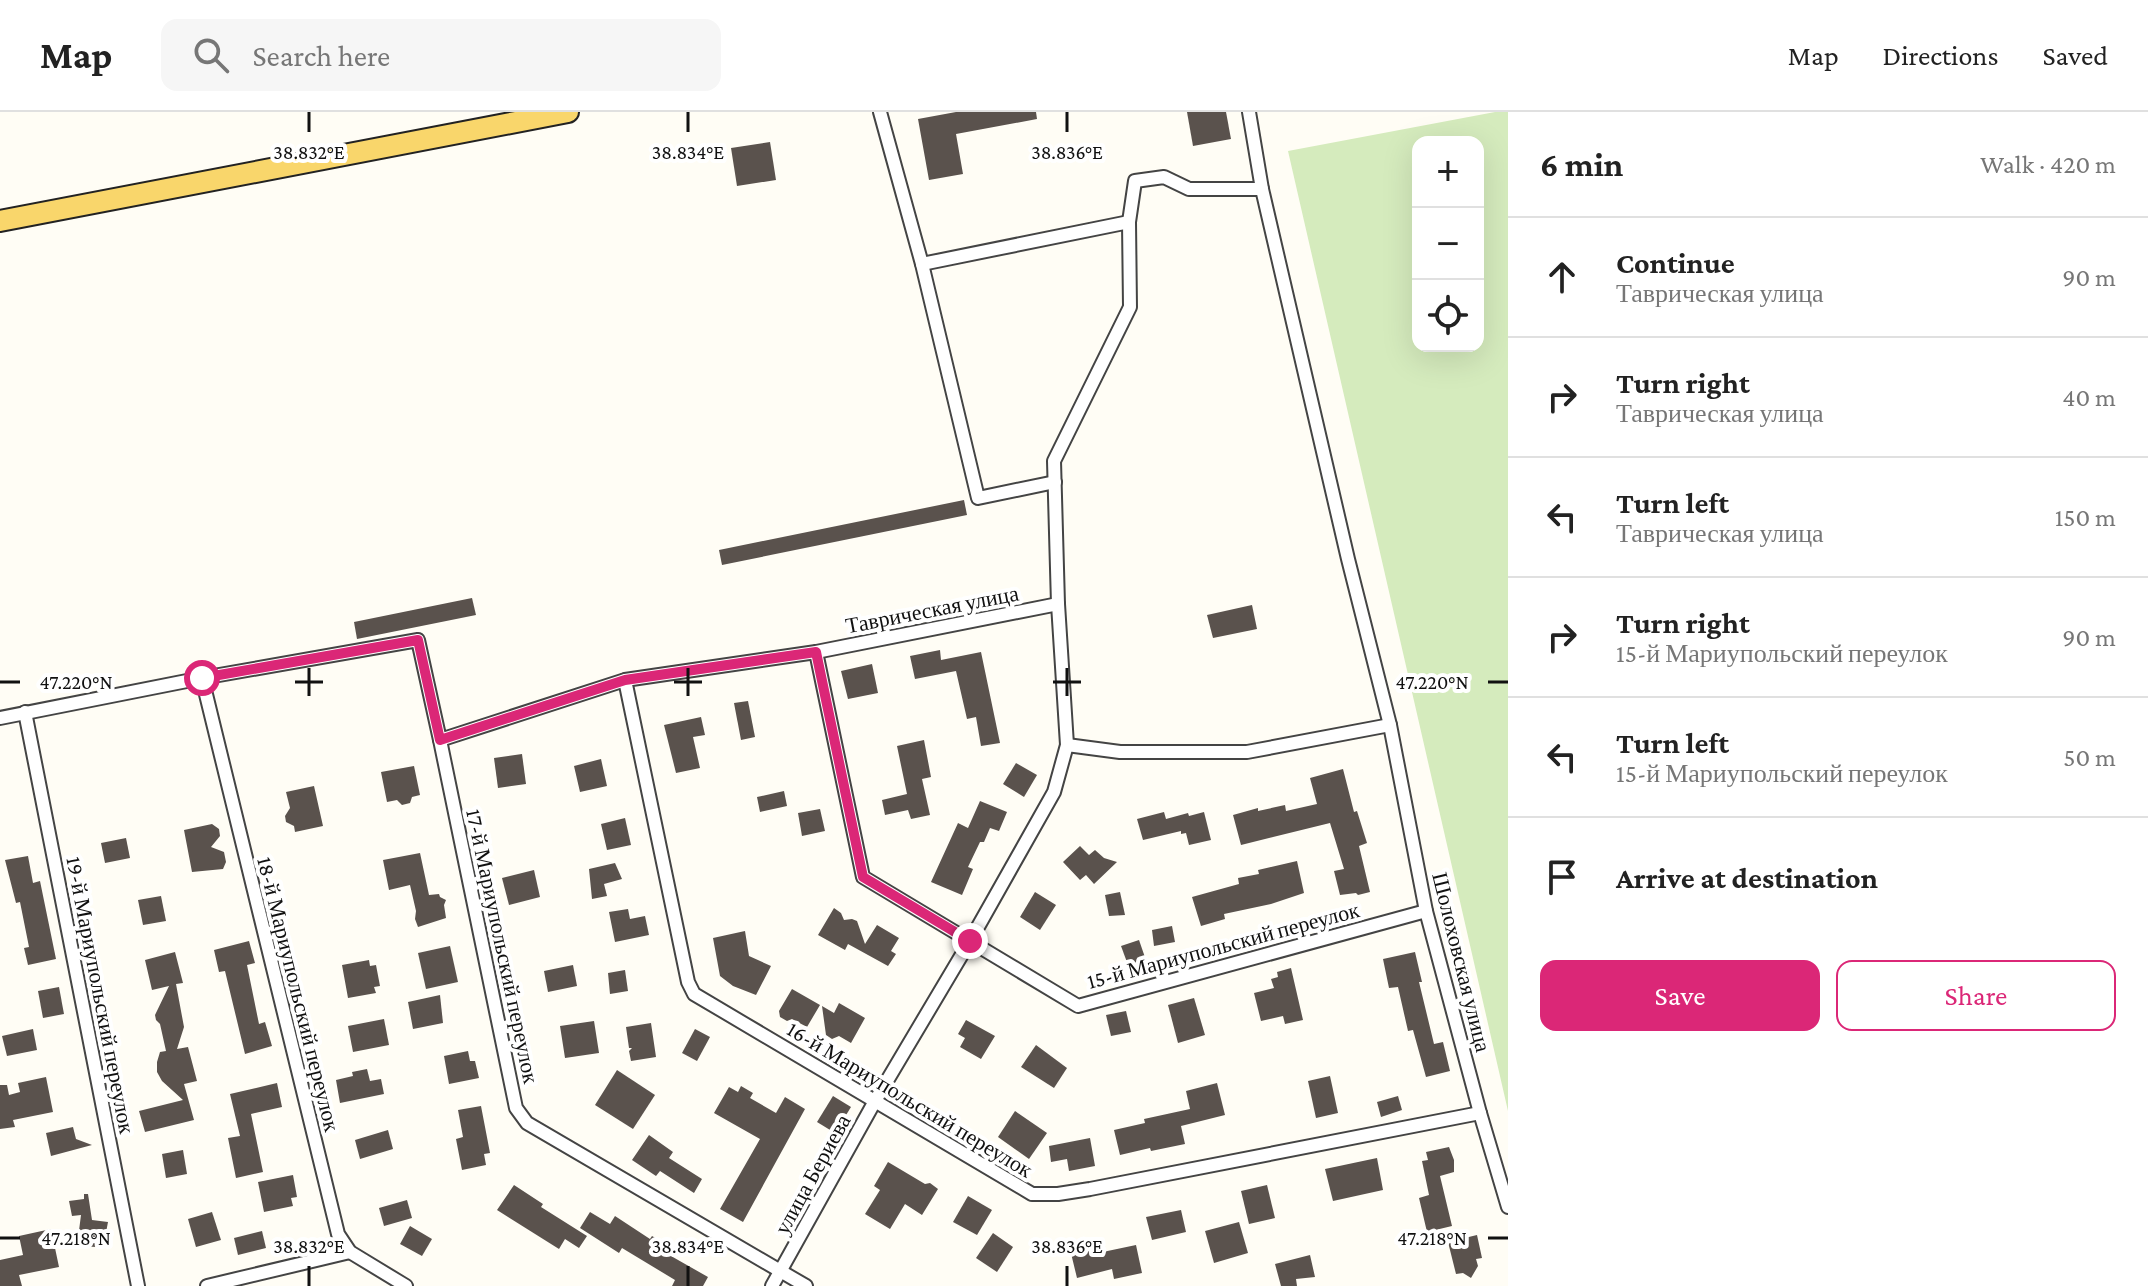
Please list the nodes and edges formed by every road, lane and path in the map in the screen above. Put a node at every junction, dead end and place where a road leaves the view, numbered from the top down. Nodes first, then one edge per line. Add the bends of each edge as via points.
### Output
1 (568, 112) edge
2 (880, 112) edge
3 (1249, 112) edge
4 (1262, 189) junction
5 (0, 221) edge
6 (1129, 222) junction
7 (922, 264) junction
8 (1055, 482) junction
9 (1058, 604) junction
10 (816, 652) junction
11 (202, 678) junction
12 (625, 680) junction
13 (25, 712) junction
14 (0, 718) edge
15 (1390, 725) junction
16 (440, 740) junction
17 (1067, 745) junction
18 (1426, 911) junction
19 (970, 941) junction
20 (875, 1101) junction
21 (1480, 1113) junction
22 (1508, 1207) edge
23 (350, 1252) junction
24 (780, 1271) junction
25 (138, 1286) edge
26 (207, 1286) edge
27 (406, 1286) edge
28 (772, 1286) edge
29 (806, 1286) edge

1 - 5 main road
2 - 7 street
3 - 4 street, Шолоховская улица
4 - 6 street, улица Бериева via 1189,189 1164,177 1135,181
4 - 15 street, Шолоховская улица
6 - 7 street
6 - 8 street, улица Бериева via 1130,307 1054,461
7 - 8 street via 978,498
8 - 9 street, улица Бериева
9 - 10 street, Таврическая улица
9 - 17 street, улица Бериева
10 - 12 street, Таврическая улица
10 - 19 street, 15-й Мариупольский переулок via 863,877
11 - 13 street
11 - 16 street via 418,640
11 - 23 street, 18-й Мариупольский переулок via 338,1234
12 - 16 street, Таврическая улица
12 - 20 street, 16-й Мариупольский переулок via 694,994
13 - 14 street
13 - 25 street, 19-й Мариупольский переулок
15 - 17 street via 1247,752 1120,752
15 - 18 street, Шолоховская улица
16 - 24 street, 17-й Мариупольский переулок via 516,1108 527,1123
17 - 19 street, улица Бериева via 1054,792
18 - 19 street, 15-й Мариупольский переулок via 1078,1006
18 - 21 street, Шолоховская улица
19 - 20 street, улица Бериева
20 - 21 street, 16-й Мариупольский переулок via 1032,1194 1090,1189
20 - 24 street, улица Бериева
21 - 22 street, Шолоховская улица
23 - 26 street
23 - 27 street
24 - 28 street, улица Бериева
24 - 29 street, 17-й Мариупольский переулок

